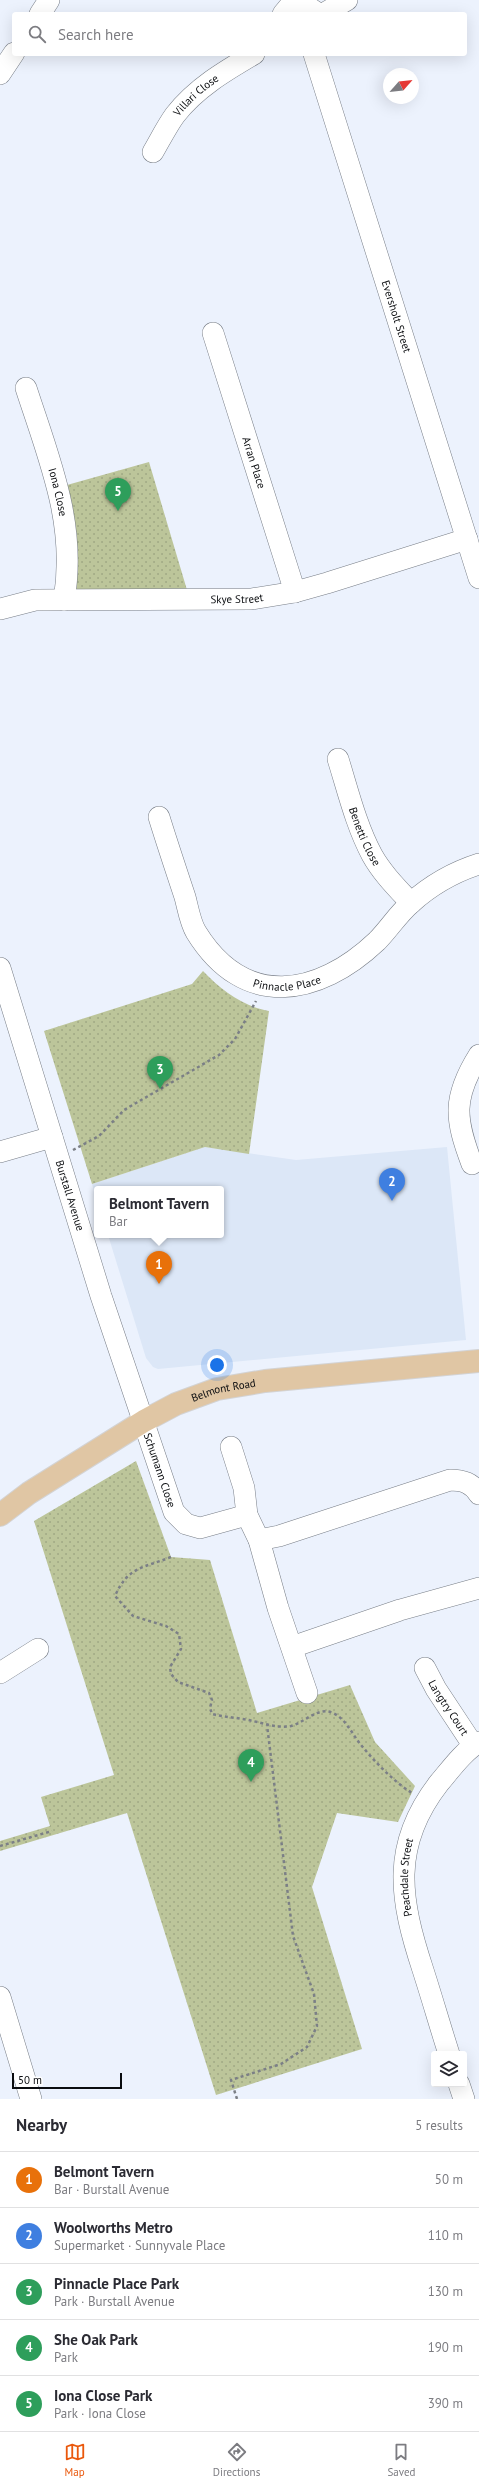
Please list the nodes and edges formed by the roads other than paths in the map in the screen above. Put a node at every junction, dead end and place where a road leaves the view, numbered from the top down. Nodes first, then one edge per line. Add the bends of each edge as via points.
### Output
1 (49, 0) edge
2 (347, 0) edge
3 (284, 7) edge
4 (41, 12) edge
5 (316, 12) edge
6 (326, 12) edge
7 (12, 56) edge
8 (251, 56) edge
9 (315, 56) edge
10 (0, 74) edge
11 (153, 152) dead end
12 (213, 333) dead end
13 (26, 388) dead end
14 (467, 539) junction
15 (479, 578) edge
16 (295, 592) junction
17 (64, 600) junction
18 (0, 609) edge
19 (338, 759) dead end
20 (159, 816) dead end
21 (479, 864) edge
22 (411, 903) junction
23 (0, 968) edge
24 (479, 1055) edge
25 (52, 1137) junction
26 (0, 1152) edge
27 (472, 1164) dead end
28 (479, 1361) edge
29 (144, 1422) junction
30 (231, 1447) dead end
31 (479, 1494) edge
32 (0, 1515) edge
33 (246, 1515) junction
34 (258, 1540) junction
35 (479, 1588) edge
36 (292, 1647) junction
37 (38, 1649) dead end
38 (425, 1668) dead end
39 (0, 1673) edge
40 (307, 1693) dead end
41 (476, 1744) edge
42 (0, 1997) edge
43 (448, 2051) edge
44 (460, 2087) edge
45 (31, 2099) edge
46 (464, 2099) edge

1 - 4 street
2 - 6 street
3 - 5 street via 305,5
7 - 10 street
8 - 11 street, Villari Close via 219,75 196,93 175,115
9 - 14 street, Eversholt Street
12 - 16 street, Arran Place
13 - 17 street, Iona Close via 62,502 68,538 69,572
14 - 15 street, Eversholt Street
14 - 16 street, Skye Street
16 - 17 street, Skye Street via 251,599
17 - 18 street, Skye Street via 35,600
19 - 22 street, Benetti Close via 360,831 372,855
20 - 22 street, Pinnacle Place via 195,930 209,950 248,980 274,987 294,987 320,980 351,962 372,945
21 - 22 street, Pinnacle Place via 462,869 438,882
23 - 25 street, Burstall Avenue
24 - 27 street via 464,1078 458,1105 461,1133
25 - 26 street
25 - 29 street, Burstall Avenue via 101,1296
28 - 29 main road, Belmont Road via 265,1380 217,1389 176,1404
29 - 32 main road, Belmont Road via 29,1493
29 - 33 street, Schumann Close via 174,1512 186,1524 200,1528
30 - 33 street via 244,1488
31 - 34 street via 476,1488 463,1480 450,1480 279,1536
33 - 34 street
34 - 36 street
35 - 36 street via 400,1610
36 - 40 street
37 - 39 street
38 - 41 street, Langtry Court via 436,1689
41 - 43 street, Peachdale Street via 452,1767 418,1815 408,1840 404,1869 404,1899 411,1933
42 - 45 street
44 - 46 street

